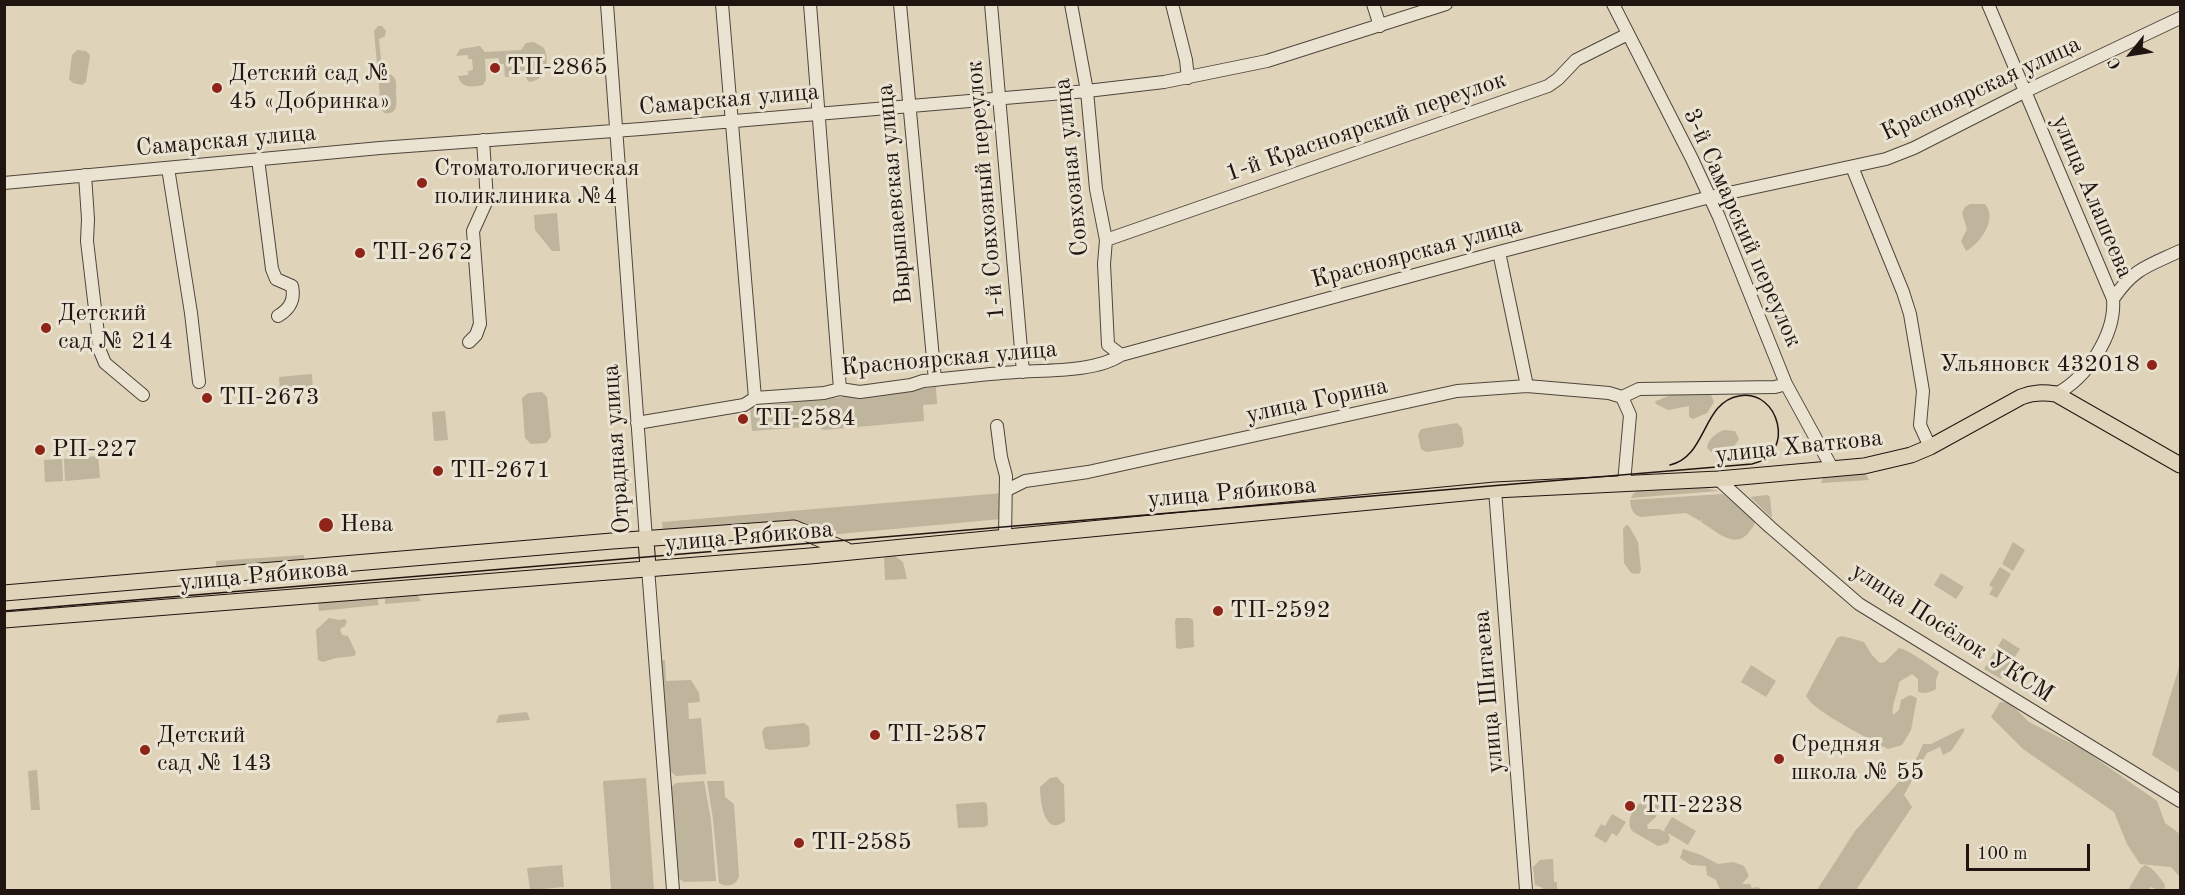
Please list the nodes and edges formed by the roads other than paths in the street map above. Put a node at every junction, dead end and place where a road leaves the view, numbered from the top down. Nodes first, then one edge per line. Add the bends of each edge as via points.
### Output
1 (607, 4) edge
2 (722, 4) edge
3 (810, 4) edge
4 (900, 4) edge
5 (991, 4) edge
6 (1071, 4) edge
7 (1172, 4) edge
8 (1373, 4) edge
9 (1446, 4) edge
10 (1613, 4) edge
11 (1988, 4) edge
12 (2181, 18) edge
13 (1380, 26) junction
14 (1628, 33) junction
15 (1188, 78) junction
16 (1087, 91) junction
17 (2024, 92) junction
18 (999, 98) junction
19 (909, 106) junction
20 (818, 114) junction
21 (731, 122) junction
22 (615, 130) junction
23 (483, 140) junction
24 (258, 159) junction
25 (1852, 167) junction
26 (168, 168) junction
27 (85, 175) junction
28 (4, 183) edge
29 (1710, 197) junction
30 (1106, 240) junction
31 (1498, 252) junction
32 (2179, 253) edge
33 (2113, 299) junction
34 (278, 316) dead end
35 (469, 342) dead end
36 (1108, 345) junction
37 (1121, 356) junction
38 (1097, 364) junction
39 (1023, 372) junction
40 (935, 380) junction
41 (199, 382) dead end
42 (1786, 384) junction
43 (1527, 386) junction
44 (840, 389) junction
45 (2056, 394) junction
46 (143, 395) dead end
47 (1622, 397) junction
48 (755, 398) junction
49 (637, 423) junction
50 (997, 426) dead end
51 (1930, 447) junction
52 (2181, 465) edge
53 (1832, 468) junction
54 (1718, 479) junction
55 (1624, 483) junction
56 (1007, 490) junction
57 (1496, 490) junction
58 (1005, 537) junction
59 (646, 539) junction
60 (852, 551) junction
61 (648, 568) junction
62 (4, 593) edge
63 (4, 620) edge
64 (2181, 801) edge
65 (673, 891) edge
66 (1526, 891) edge

1 - 22 street, Отрадная улица
2 - 21 street
3 - 20 street
4 - 19 street, Вырыпаевская улица
5 - 18 street, 1-й Совхозный переулок
6 - 16 street, Совхозная улица
7 - 15 street
8 - 13 street
9 - 13 street, Самарская улица
10 - 14 street, 3-й Самарский переулок
11 - 17 street, улица Алашеева
12 - 17 street, Красноярская улица
13 - 15 street, Самарская улица via 1279,57
14 - 29 street, 3-й Самарский переулок
14 - 30 street, 1-й Красноярский переулок via 1576,60 1548,86
15 - 16 street, Самарская улица
16 - 18 street, Самарская улица
16 - 30 street, Совхозная улица via 1096,189
17 - 25 street, Красноярская улица via 1900,154
17 - 33 street, улица Алашеева
18 - 19 street, Самарская улица
18 - 39 street, 1-й Совхозный переулок
19 - 20 street, Самарская улица
19 - 40 street, Вырыпаевская улица
20 - 21 street, Самарская улица
20 - 44 street
21 - 22 street, Самарская улица
21 - 48 street
22 - 23 street, Самарская улица
22 - 49 street, Отрадная улица
23 - 24 street, Самарская улица
23 - 35 street via 487,200 473,231 480,324
24 - 26 street, Самарская улица
24 - 34 street via 272,269 276,279 292,286 294,293 290,306
25 - 29 street, Красноярская улица
25 - 51 street via 1910,314 1923,391 1920,425
26 - 27 street, Самарская улица
26 - 41 street
27 - 28 street, Самарская улица
27 - 46 street via 87,242 100,351 105,363
29 - 31 street, Красноярская улица
29 - 42 street, 3-й Самарский переулок
30 - 36 street, Совхозная улица
31 - 37 street, Красноярская улица
31 - 43 street
32 - 33 street via 2136,272
33 - 45 street, улица Алашеева via 2112,319 2097,357
36 - 37 street
36 - 38 street
37 - 38 street, Красноярская улица
38 - 39 street, Красноярская улица
39 - 40 street, Красноярская улица
40 - 44 street, Красноярская улица via 860,392
42 - 47 street via 1639,389
42 - 53 street, 3-й Самарский переулок
43 - 47 street, улица Горина
43 - 56 street, улица Горина via 1457,392 1088,472 1025,481
44 - 48 street, Красноярская улица
45 - 51 main road, улица Хваткова via 2030,393
45 - 52 main road
47 - 55 street via 1630,415
48 - 49 street, Красноярская улица via 744,405
49 - 59 street, Отрадная улица
50 - 56 street
51 - 53 main road, улица Хваткова via 1889,462
53 - 54 main road, улица Хваткова
54 - 55 main road, улица Хваткова
54 - 64 street, улица Посёлок УКСМ via 1859,604
55 - 57 main road, улица Хваткова
56 - 58 street
57 - 58 main road, улица Рябикова
57 - 66 street, улица Шигаева
58 - 60 main road, улица Рябикова
59 - 60 main road, улица Рябикова via 794,528
59 - 61 main road, Отрадная улица
59 - 62 main road, улица Рябикова
60 - 61 main road, улица Рябикова
61 - 63 main road, улица Рябикова
61 - 65 street, Отрадная улица

